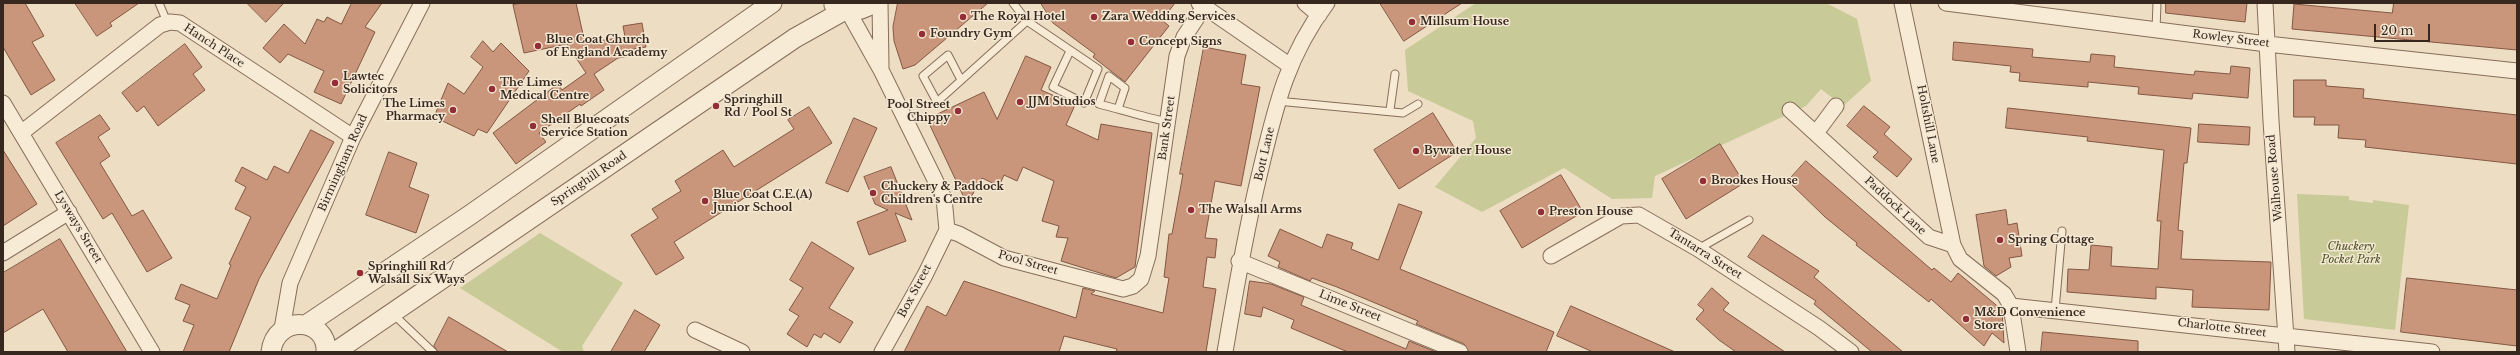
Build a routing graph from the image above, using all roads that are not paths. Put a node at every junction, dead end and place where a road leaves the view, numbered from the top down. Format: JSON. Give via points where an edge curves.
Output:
{"nodes":[{"id":1,"x":159,"y":3,"type":"edge"},
{"id":2,"x":422,"y":3,"type":"edge"},
{"id":3,"x":772,"y":3,"type":"edge"},
{"id":4,"x":873,"y":3,"type":"edge"},
{"id":5,"x":880,"y":3,"type":"edge"},
{"id":6,"x":1013,"y":3,"type":"edge"},
{"id":7,"x":1305,"y":3,"type":"edge"},
{"id":8,"x":1902,"y":3,"type":"edge"},
{"id":9,"x":1946,"y":3,"type":"edge"},
{"id":10,"x":2157,"y":3,"type":"edge"},
{"id":11,"x":2265,"y":3,"type":"edge"},
{"id":12,"x":1204,"y":4,"type":"edge"},
{"id":13,"x":842,"y":8,"type":"edge"},
{"id":14,"x":1323,"y":9,"type":"edge"},
{"id":15,"x":1027,"y":21,"type":"junction"},
{"id":16,"x":168,"y":22,"type":"junction"},
{"id":17,"x":2156,"y":30,"type":"junction"},
{"id":18,"x":2267,"y":44,"type":"junction"},
{"id":19,"x":1070,"y":51,"type":"junction"},
{"id":20,"x":1289,"y":65,"type":"junction"},
{"id":21,"x":882,"y":70,"type":"junction"},
{"id":22,"x":2517,"y":71,"type":"edge"},
{"id":23,"x":1395,"y":74,"type":"dead end"},
{"id":24,"x":961,"y":80,"type":"junction"},
{"id":25,"x":1277,"y":101,"type":"junction"},
{"id":26,"x":3,"y":104,"type":"edge"},
{"id":27,"x":1418,"y":104,"type":"dead end"},
{"id":28,"x":1836,"y":106,"type":"dead end"},
{"id":29,"x":1118,"y":109,"type":"junction"},
{"id":30,"x":1390,"y":110,"type":"junction"},
{"id":31,"x":1790,"y":110,"type":"dead end"},
{"id":32,"x":1168,"y":122,"type":"junction"},
{"id":33,"x":1816,"y":132,"type":"junction"},
{"id":34,"x":20,"y":133,"type":"junction"},
{"id":35,"x":353,"y":137,"type":"junction"},
{"id":36,"x":69,"y":212,"type":"junction"},
{"id":37,"x":1749,"y":220,"type":"dead end"},
{"id":38,"x":947,"y":230,"type":"junction"},
{"id":39,"x":2062,"y":231,"type":"dead end"},
{"id":40,"x":1953,"y":246,"type":"junction"},
{"id":41,"x":1698,"y":249,"type":"junction"},
{"id":42,"x":3,"y":253,"type":"edge"},
{"id":43,"x":1148,"y":256,"type":"joint"},
{"id":44,"x":1551,"y":256,"type":"dead end"},
{"id":45,"x":1239,"y":261,"type":"junction"},
{"id":46,"x":2011,"y":306,"type":"junction"},
{"id":47,"x":2055,"y":310,"type":"junction"},
{"id":48,"x":392,"y":313,"type":"junction"},
{"id":49,"x":306,"y":325,"type":"junction"},
{"id":50,"x":282,"y":329,"type":"junction"},
{"id":51,"x":696,"y":330,"type":"dead end"},
{"id":52,"x":2286,"y":336,"type":"junction"},
{"id":53,"x":269,"y":350,"type":"edge"},
{"id":54,"x":1847,"y":351,"type":"edge"},
{"id":55,"x":152,"y":352,"type":"edge"},
{"id":56,"x":326,"y":352,"type":"edge"},
{"id":57,"x":335,"y":352,"type":"edge"},
{"id":58,"x":433,"y":352,"type":"edge"},
{"id":59,"x":742,"y":352,"type":"edge"},
{"id":60,"x":882,"y":352,"type":"edge"},
{"id":61,"x":1225,"y":352,"type":"edge"},
{"id":62,"x":1460,"y":352,"type":"edge"},
{"id":63,"x":2018,"y":352,"type":"edge"},
{"id":64,"x":2287,"y":352,"type":"edge"},
{"id":65,"x":2432,"y":352,"type":"edge"}],
"edges":[{"from":1,"to":16,"type":"lane"},
{"from":2,"to":35,"type":"street","name":"Birmingham Road"},
{"from":3,"to":49,"type":"street","via":[[470,215]]},
{"from":4,"to":13,"type":"street","name":"Springhill Road","via":[[865,8]]},
{"from":5,"to":21,"type":"street"},
{"from":6,"to":15,"type":"lane"},
{"from":7,"to":14,"type":"street"},
{"from":8,"to":40,"type":"street","name":"Holtshill Lane"},
{"from":9,"to":17,"type":"street","name":"Rowley Street"},
{"from":10,"to":17,"type":"lane"},
{"from":11,"to":18,"type":"street","name":"Walhouse Road"},
{"from":12,"to":20,"type":"street"},
{"from":12,"to":32,"type":"street","name":"Bank Street","via":[[1184,37],[1177,56]]},
{"from":13,"to":21,"type":"street"},
{"from":13,"to":48,"type":"street","name":"Springhill Road"},
{"from":14,"to":20,"type":"street","name":"Bott Lane"},
{"from":15,"to":19,"type":"lane"},
{"from":15,"to":24,"type":"lane"},
{"from":16,"to":34,"type":"street","via":[[160,25]]},
{"from":16,"to":35,"type":"street","name":"Hanch Place","via":[[180,23]]},
{"from":17,"to":18,"type":"street","name":"Rowley Street"},
{"from":18,"to":22,"type":"street","name":"Rowley Street"},
{"from":18,"to":52,"type":"street","name":"Walhouse Road"},
{"from":19,"to":19,"type":"lane","via":[[1098,69],[1084,103],[1053,87]]},
{"from":20,"to":25,"type":"street","name":"Bott Lane"},
{"from":21,"to":38,"type":"street","via":[[944,198]]},
{"from":23,"to":30,"type":"lane"},
{"from":24,"to":24,"type":"lane","via":[[937,102],[923,76],[948,55]]},
{"from":25,"to":30,"type":"lane"},
{"from":25,"to":45,"type":"street","name":"Bott Lane"},
{"from":26,"to":34,"type":"street","name":"Lysways Street"},
{"from":27,"to":30,"type":"lane","via":[[1403,113]]},
{"from":28,"to":33,"type":"street"},
{"from":29,"to":29,"type":"lane","via":[[1125,88],[1109,76],[1098,104]]},
{"from":29,"to":32,"type":"lane"},
{"from":31,"to":33,"type":"street","name":"Paddock Lane"},
{"from":32,"to":43,"type":"street","name":"Bank Street"},
{"from":33,"to":40,"type":"street","name":"Paddock Lane","via":[[1929,237]]},
{"from":34,"to":36,"type":"street","name":"Lysways Street"},
{"from":35,"to":50,"type":"street","name":"Birmingham Road","via":[[290,282]]},
{"from":36,"to":42,"type":"street"},
{"from":36,"to":55,"type":"street","name":"Lysways Street"},
{"from":37,"to":41,"type":"lane"},
{"from":38,"to":43,"type":"street","name":"Pool Street","via":[[1004,258],[1123,289],[1134,286],[1141,279]]},
{"from":38,"to":60,"type":"street","name":"Box Street"},
{"from":39,"to":47,"type":"lane"},
{"from":40,"to":46,"type":"street","via":[[1960,259],[2004,294]]},
{"from":41,"to":44,"type":"street","name":"Tantarra Street","via":[[1639,214],[1621,216]]},
{"from":41,"to":54,"type":"street","name":"Tantarra Street"},
{"from":45,"to":61,"type":"street","name":"Bott Lane"},
{"from":45,"to":62,"type":"street","name":"Lime Street"},
{"from":46,"to":47,"type":"street","name":"Charlotte Street"},
{"from":46,"to":63,"type":"street"},
{"from":47,"to":52,"type":"street","name":"Charlotte Street"},
{"from":48,"to":57,"type":"street","name":"Springhill Road"},
{"from":48,"to":58,"type":"lane"},
{"from":49,"to":50,"type":"street","via":[[294,324]]},
{"from":49,"to":56,"type":"street","via":[[316,330],[324,339]]},
{"from":50,"to":53,"type":"street","via":[[275,336]]},
{"from":51,"to":59,"type":"street"},
{"from":52,"to":64,"type":"street","name":"Walhouse Road"},
{"from":52,"to":65,"type":"street","name":"Charlotte Street"}]}
